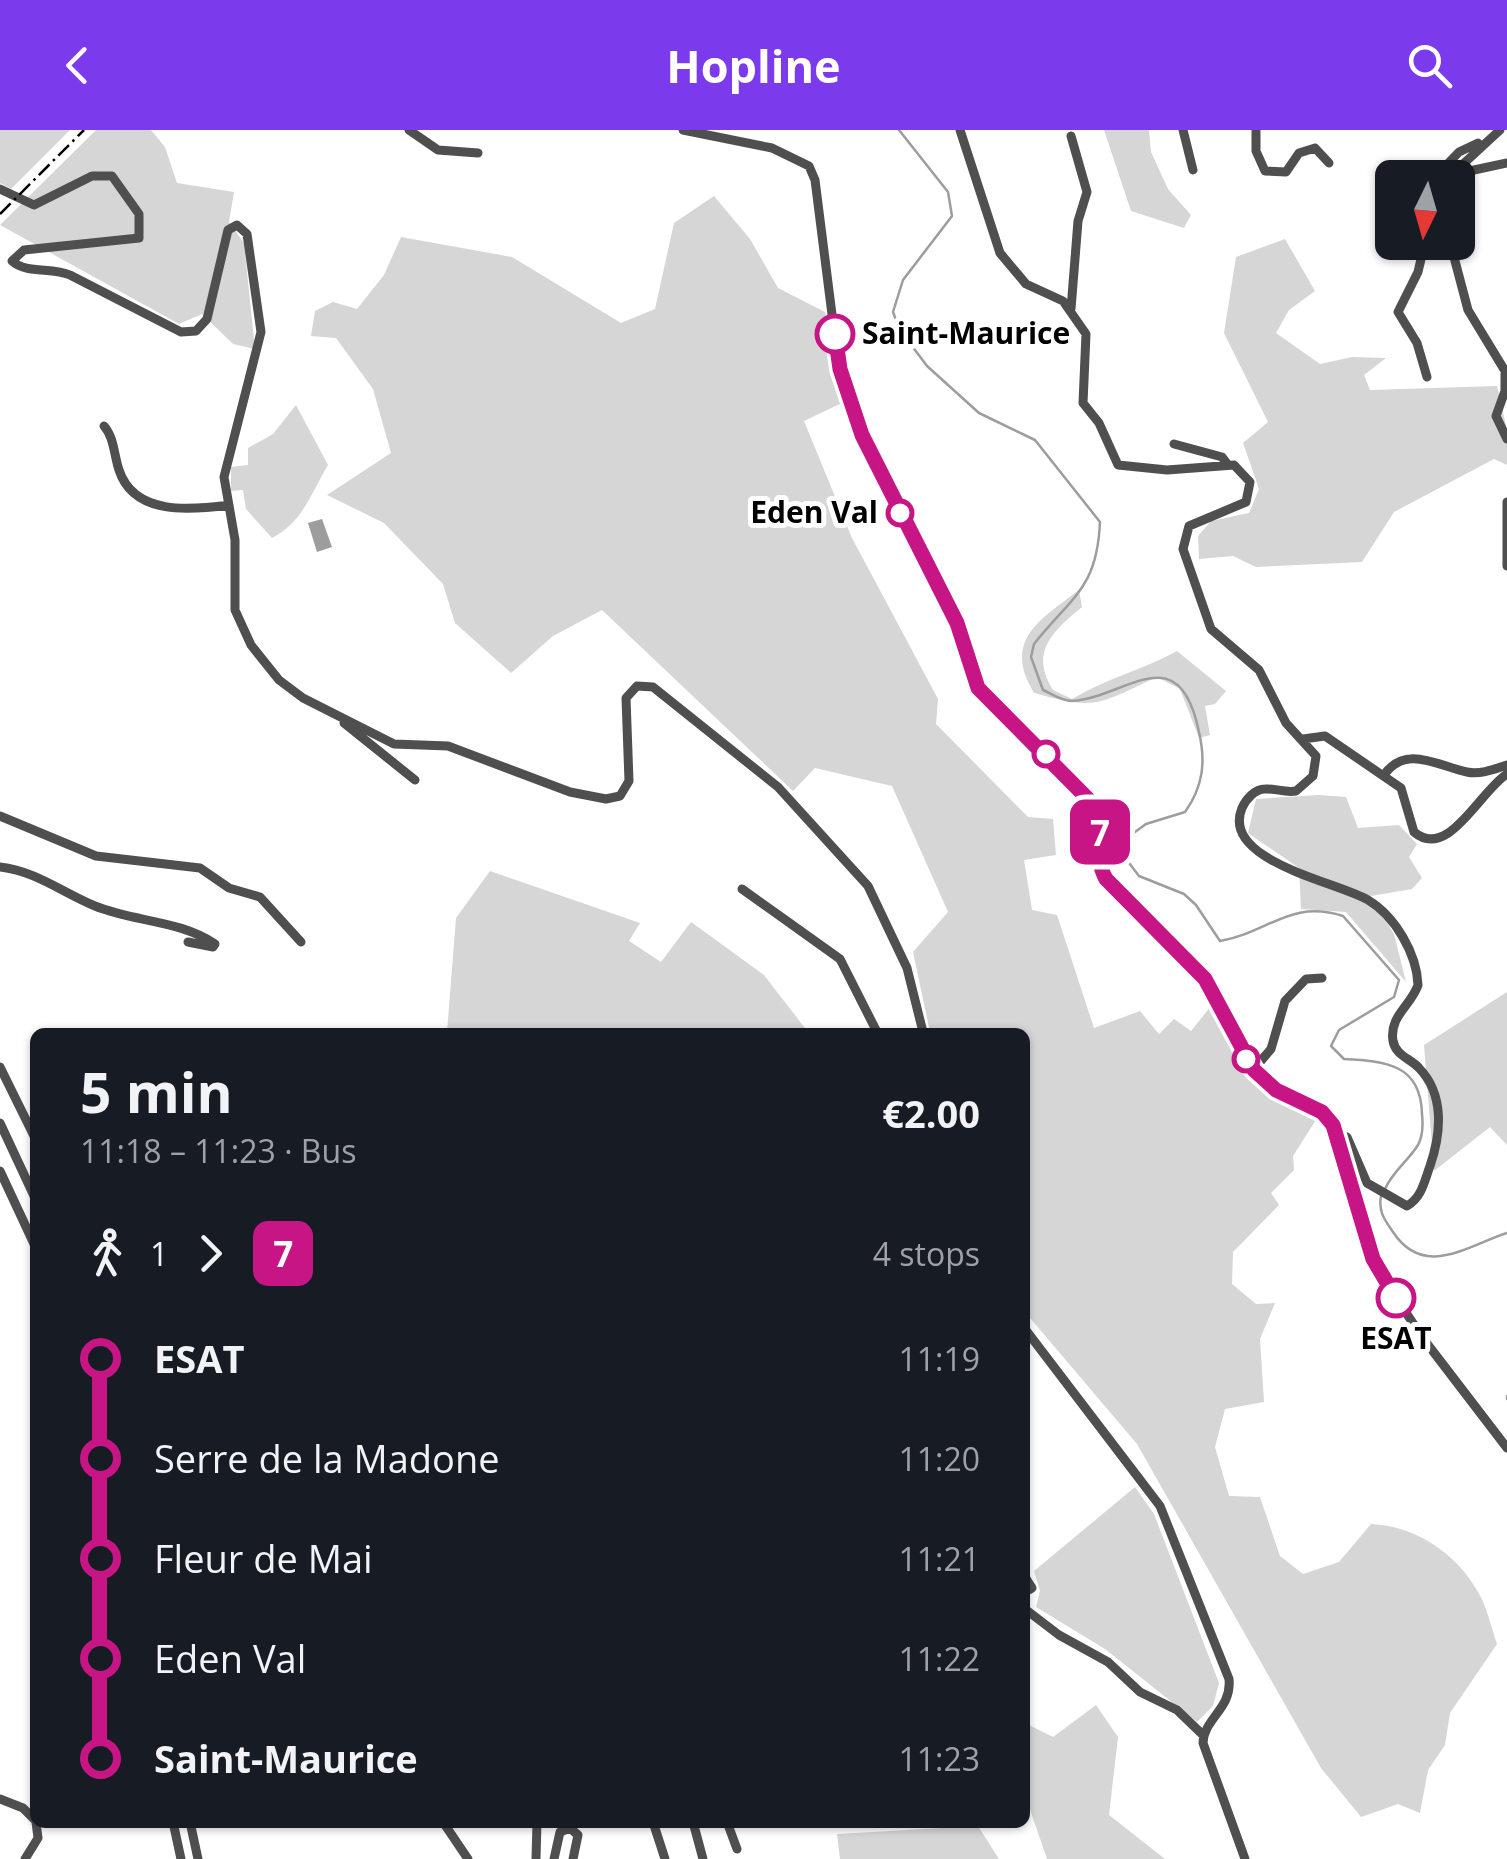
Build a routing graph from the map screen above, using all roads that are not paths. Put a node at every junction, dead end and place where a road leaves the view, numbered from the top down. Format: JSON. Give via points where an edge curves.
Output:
{"nodes":[{"id":1,"x":409,"y":130,"type":"edge"},
{"id":2,"x":683,"y":130,"type":"edge"},
{"id":3,"x":960,"y":130,"type":"edge"},
{"id":4,"x":1183,"y":130,"type":"edge"},
{"id":5,"x":1256,"y":130,"type":"edge"},
{"id":6,"x":1500,"y":130,"type":"edge"},
{"id":7,"x":1071,"y":136,"type":"dead end"},
{"id":8,"x":1482,"y":143,"type":"junction"},
{"id":9,"x":478,"y":153,"type":"dead end"},
{"id":10,"x":1451,"y":160,"type":"edge"},
{"id":11,"x":1465,"y":160,"type":"edge"},
{"id":12,"x":1330,"y":162,"type":"dead end"},
{"id":13,"x":1507,"y":162,"type":"edge"},
{"id":14,"x":1193,"y":170,"type":"dead end"},
{"id":15,"x":1475,"y":170,"type":"edge"},
{"id":16,"x":1,"y":190,"type":"edge"},
{"id":17,"x":1423,"y":260,"type":"edge"},
{"id":18,"x":1455,"y":260,"type":"edge"},
{"id":19,"x":1071,"y":309,"type":"junction"},
{"id":20,"x":1427,"y":377,"type":"dead end"},
{"id":21,"x":104,"y":426,"type":"dead end"},
{"id":22,"x":1507,"y":438,"type":"edge"},
{"id":23,"x":1174,"y":444,"type":"dead end"},
{"id":24,"x":1228,"y":465,"type":"junction"},
{"id":25,"x":1507,"y":502,"type":"edge"},
{"id":26,"x":228,"y":505,"type":"junction"},
{"id":27,"x":1507,"y":566,"type":"edge"},
{"id":28,"x":344,"y":722,"type":"junction"},
{"id":29,"x":1303,"y":739,"type":"junction"},
{"id":30,"x":1507,"y":765,"type":"edge"},
{"id":31,"x":1384,"y":774,"type":"junction"},
{"id":32,"x":1507,"y":774,"type":"edge"},
{"id":33,"x":415,"y":780,"type":"dead end"},
{"id":34,"x":0,"y":816,"type":"edge"},
{"id":35,"x":0,"y":867,"type":"edge"},
{"id":36,"x":742,"y":889,"type":"dead end"},
{"id":37,"x":188,"y":942,"type":"dead end"},
{"id":38,"x":301,"y":942,"type":"dead end"},
{"id":39,"x":1322,"y":978,"type":"dead end"},
{"id":40,"x":875,"y":1028,"type":"edge"},
{"id":41,"x":922,"y":1028,"type":"edge"},
{"id":42,"x":0,"y":1067,"type":"edge"},
{"id":43,"x":1254,"y":1070,"type":"junction"},
{"id":44,"x":0,"y":1123,"type":"edge"},
{"id":45,"x":30,"y":1128,"type":"edge"},
{"id":46,"x":1338,"y":1134,"type":"junction"},
{"id":47,"x":0,"y":1171,"type":"edge"},
{"id":48,"x":30,"y":1187,"type":"edge"},
{"id":49,"x":30,"y":1235,"type":"edge"},
{"id":50,"x":1030,"y":1336,"type":"edge"},
{"id":51,"x":1507,"y":1448,"type":"edge"},
{"id":52,"x":1030,"y":1613,"type":"edge"},
{"id":53,"x":1203,"y":1736,"type":"junction"},
{"id":54,"x":0,"y":1799,"type":"edge"},
{"id":55,"x":30,"y":1816,"type":"edge"},
{"id":56,"x":36,"y":1828,"type":"edge"},
{"id":57,"x":174,"y":1828,"type":"edge"},
{"id":58,"x":191,"y":1828,"type":"edge"},
{"id":59,"x":447,"y":1828,"type":"edge"},
{"id":60,"x":537,"y":1828,"type":"edge"},
{"id":61,"x":655,"y":1828,"type":"edge"},
{"id":62,"x":695,"y":1828,"type":"edge"},
{"id":63,"x":730,"y":1828,"type":"edge"},
{"id":64,"x":737,"y":1849,"type":"dead end"},
{"id":65,"x":25,"y":1859,"type":"edge"},
{"id":66,"x":180,"y":1859,"type":"edge"},
{"id":67,"x":198,"y":1859,"type":"edge"},
{"id":68,"x":468,"y":1859,"type":"edge"},
{"id":69,"x":536,"y":1859,"type":"edge"},
{"id":70,"x":554,"y":1859,"type":"edge"},
{"id":71,"x":573,"y":1859,"type":"edge"},
{"id":72,"x":666,"y":1859,"type":"edge"},
{"id":73,"x":703,"y":1859,"type":"edge"},
{"id":74,"x":1246,"y":1859,"type":"edge"}],
"edges":[{"from":1,"to":9,"type":"street","via":[[438,150]]},
{"from":2,"to":43,"type":"street","via":[[789,153],[813,172],[845,389],[957,623],[972,676],[1093,804],[1106,879],[1205,979]]},
{"from":3,"to":19,"type":"street","via":[[1000,253],[1026,284]]},
{"from":4,"to":14,"type":"street"},
{"from":5,"to":12,"type":"street","via":[[1265,171],[1286,172],[1299,153],[1315,148]]},
{"from":6,"to":8,"type":"street"},
{"from":7,"to":19,"type":"street","via":[[1087,192]]},
{"from":8,"to":10,"type":"street"},
{"from":8,"to":11,"type":"street"},
{"from":13,"to":15,"type":"street"},
{"from":16,"to":26,"type":"street","via":[[44,204],[92,176],[112,176],[139,214],[139,238],[24,250],[12,261],[70,275],[181,332],[196,331],[207,319],[228,230],[237,225],[247,234],[261,332],[225,461]]},
{"from":17,"to":20,"type":"street","via":[[1398,312]]},
{"from":18,"to":22,"type":"street","via":[[1468,310],[1505,371],[1496,416]]},
{"from":19,"to":24,"type":"street","via":[[1087,342],[1083,402],[1118,465]]},
{"from":21,"to":26,"type":"street","via":[[120,474],[139,496],[181,511]]},
{"from":23,"to":24,"type":"street","via":[[1222,457]]},
{"from":24,"to":29,"type":"street","via":[[1239,467],[1250,482],[1246,502],[1189,526],[1184,549],[1211,629],[1260,670],[1286,723]]},
{"from":25,"to":27,"type":"street"},
{"from":26,"to":28,"type":"street","via":[[239,624],[279,680]]},
{"from":28,"to":33,"type":"street"},
{"from":28,"to":41,"type":"street","via":[[394,744],[448,746],[570,792],[613,799],[629,780],[626,698],[638,686],[653,687],[778,787],[868,886],[907,968]]},
{"from":29,"to":31,"type":"street","via":[[1325,736]]},
{"from":29,"to":46,"type":"street","via":[[1316,756],[1312,776],[1296,791],[1252,794],[1240,811],[1241,831],[1277,862],[1368,900],[1405,942],[1418,985],[1397,1016],[1393,1040],[1428,1082],[1440,1134],[1419,1196],[1407,1206],[1377,1190],[1362,1176],[1348,1137]]},
{"from":30,"to":31,"type":"street","via":[[1470,773],[1414,758]]},
{"from":31,"to":32,"type":"street","via":[[1408,801],[1414,832],[1433,842]]},
{"from":34,"to":38,"type":"street","via":[[96,856],[200,868],[229,888],[260,897]]},
{"from":35,"to":37,"type":"street","via":[[215,944]]},
{"from":36,"to":40,"type":"street","via":[[840,959]]},
{"from":39,"to":43,"type":"street","via":[[1306,980],[1285,1001],[1271,1049]]},
{"from":42,"to":45,"type":"street"},
{"from":43,"to":46,"type":"street","via":[[1276,1090],[1322,1112]]},
{"from":44,"to":48,"type":"street"},
{"from":46,"to":51,"type":"street","via":[[1378,1270]]},
{"from":47,"to":49,"type":"street"},
{"from":50,"to":53,"type":"street","via":[[1166,1515],[1229,1679],[1228,1700]]},
{"from":52,"to":53,"type":"street","via":[[1108,1662],[1152,1700],[1177,1710]]},
{"from":53,"to":74,"type":"street"},
{"from":54,"to":55,"type":"street"},
{"from":56,"to":65,"type":"street","via":[[38,1838]]},
{"from":57,"to":66,"type":"street"},
{"from":58,"to":67,"type":"street"},
{"from":59,"to":68,"type":"street"},
{"from":60,"to":69,"type":"street"},
{"from":61,"to":72,"type":"street"},
{"from":62,"to":73,"type":"street"},
{"from":63,"to":64,"type":"street"},
{"from":70,"to":71,"type":"street","via":[[560,1832],[570,1828],[578,1835]]}]}
